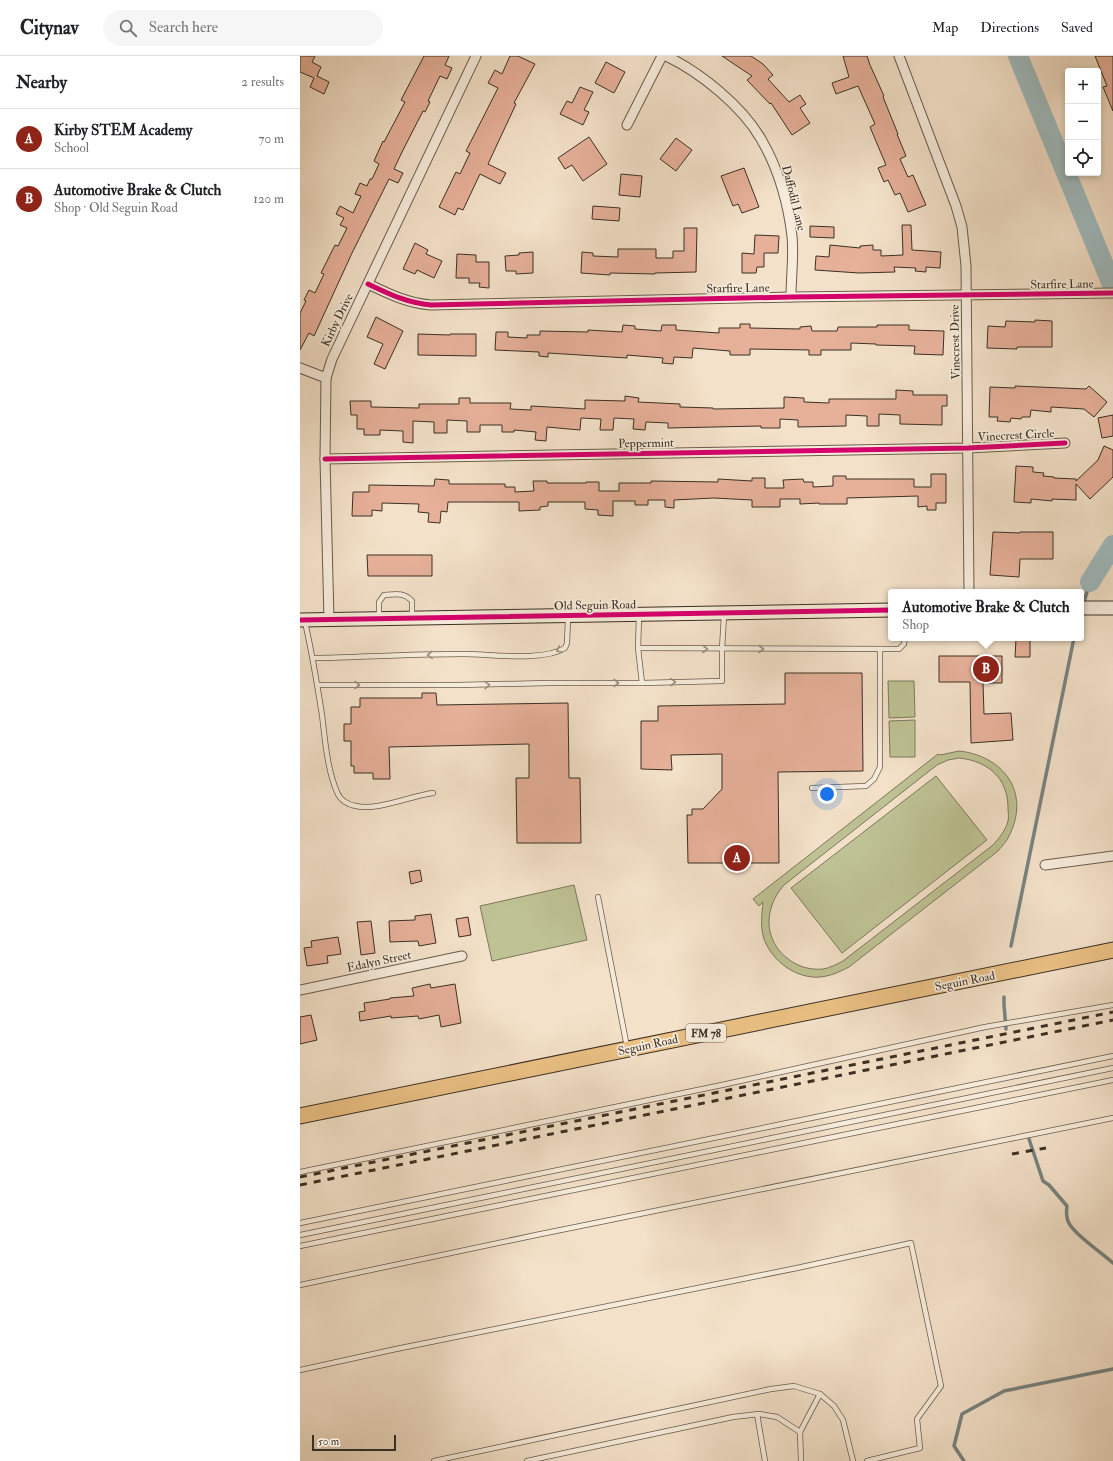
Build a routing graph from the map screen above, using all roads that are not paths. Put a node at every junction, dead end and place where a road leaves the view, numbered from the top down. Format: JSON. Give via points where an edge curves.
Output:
{"nodes":[{"id":1,"x":476,"y":56,"type":"edge"},
{"id":2,"x":662,"y":56,"type":"edge"},
{"id":3,"x":666,"y":56,"type":"edge"},
{"id":4,"x":899,"y":56,"type":"edge"},
{"id":5,"x":627,"y":125,"type":"dead end"},
{"id":6,"x":368,"y":284,"type":"junction"},
{"id":7,"x":1113,"y":293,"type":"edge"},
{"id":8,"x":966,"y":295,"type":"junction"},
{"id":9,"x":791,"y":297,"type":"junction"},
{"id":10,"x":300,"y":368,"type":"edge"},
{"id":11,"x":326,"y":378,"type":"junction"},
{"id":12,"x":1065,"y":443,"type":"dead end"},
{"id":13,"x":968,"y":448,"type":"junction"},
{"id":14,"x":325,"y":459,"type":"junction"},
{"id":15,"x":969,"y":589,"type":"edge"},
{"id":16,"x":1084,"y":608,"type":"edge"},
{"id":17,"x":1113,"y":608,"type":"edge"},
{"id":18,"x":888,"y":610,"type":"edge"},
{"id":19,"x":724,"y":613,"type":"junction"},
{"id":20,"x":639,"y":614,"type":"junction"},
{"id":21,"x":568,"y":616,"type":"junction"},
{"id":22,"x":412,"y":618,"type":"junction"},
{"id":23,"x":379,"y":619,"type":"junction"},
{"id":24,"x":302,"y":620,"type":"edge"},
{"id":25,"x":329,"y":620,"type":"junction"},
{"id":26,"x":904,"y":641,"type":"edge"},
{"id":27,"x":638,"y":648,"type":"junction"},
{"id":28,"x":722,"y":649,"type":"junction"},
{"id":29,"x":880,"y":649,"type":"junction"},
{"id":30,"x":314,"y":658,"type":"junction"},
{"id":31,"x":642,"y":683,"type":"junction"},
{"id":32,"x":318,"y":685,"type":"junction"},
{"id":33,"x":812,"y":788,"type":"dead end"},
{"id":34,"x":433,"y":793,"type":"dead end"},
{"id":35,"x":1113,"y":856,"type":"edge"},
{"id":36,"x":1044,"y":865,"type":"dead end"},
{"id":37,"x":598,"y":896,"type":"dead end"},
{"id":38,"x":1113,"y":950,"type":"edge"},
{"id":39,"x":462,"y":956,"type":"dead end"},
{"id":40,"x":300,"y":990,"type":"edge"},
{"id":41,"x":1113,"y":1005,"type":"edge"},
{"id":42,"x":627,"y":1049,"type":"junction"},
{"id":43,"x":1113,"y":1056,"type":"edge"},
{"id":44,"x":1113,"y":1068,"type":"edge"},
{"id":45,"x":1113,"y":1080,"type":"edge"},
{"id":46,"x":300,"y":1116,"type":"edge"},
{"id":47,"x":1113,"y":1118,"type":"edge"},
{"id":48,"x":300,"y":1172,"type":"edge"},
{"id":49,"x":300,"y":1223,"type":"edge"},
{"id":50,"x":300,"y":1235,"type":"edge"},
{"id":51,"x":300,"y":1246,"type":"edge"},
{"id":52,"x":300,"y":1285,"type":"edge"},
{"id":53,"x":300,"y":1370,"type":"edge"},
{"id":54,"x":820,"y":1394,"type":"junction"},
{"id":55,"x":756,"y":1414,"type":"junction"},
{"id":56,"x":800,"y":1432,"type":"junction"},
{"id":57,"x":434,"y":1461,"type":"edge"},
{"id":58,"x":527,"y":1461,"type":"edge"},
{"id":59,"x":765,"y":1461,"type":"edge"},
{"id":60,"x":801,"y":1461,"type":"edge"},
{"id":61,"x":853,"y":1461,"type":"edge"},
{"id":62,"x":867,"y":1461,"type":"edge"}],
"edges":[{"from":1,"to":6,"type":"street","name":"Kirby Drive"},
{"from":2,"to":5,"type":"street"},
{"from":3,"to":9,"type":"street","name":"Daffodil Lane","via":[[718,90],[748,120],[764,144],[779,178],[792,237]]},
{"from":4,"to":8,"type":"street","name":"Vinecrest Drive","via":[[956,206],[964,240]]},
{"from":6,"to":9,"type":"street","name":"Starfire Lane","via":[[409,302],[431,305]]},
{"from":6,"to":11,"type":"street","name":"Kirby Drive","via":[[332,358]]},
{"from":7,"to":8,"type":"street","name":"Starfire Lane"},
{"from":8,"to":9,"type":"street","name":"Starfire Lane"},
{"from":8,"to":13,"type":"street","name":"Vinecrest Drive"},
{"from":10,"to":11,"type":"street"},
{"from":11,"to":14,"type":"street","name":"Kirby Drive"},
{"from":12,"to":13,"type":"street","name":"Vinecrest Circle"},
{"from":13,"to":14,"type":"street","name":"Peppermint"},
{"from":13,"to":15,"type":"street","name":"Vinecrest Drive"},
{"from":14,"to":25,"type":"street","name":"Kirby Drive"},
{"from":16,"to":17,"type":"street"},
{"from":18,"to":19,"type":"street","name":"Old Seguin Road"},
{"from":19,"to":20,"type":"street","name":"Old Seguin Road"},
{"from":19,"to":28,"type":"lane"},
{"from":20,"to":21,"type":"street","name":"Old Seguin Road"},
{"from":20,"to":27,"type":"lane"},
{"from":21,"to":22,"type":"street","name":"Old Seguin Road"},
{"from":21,"to":30,"type":"lane","one_way":true,"via":[[565,648],[542,656],[463,654]]},
{"from":22,"to":23,"type":"street","name":"Old Seguin Road"},
{"from":22,"to":23,"type":"lane","via":[[412,601],[403,594],[384,595],[379,602]]},
{"from":23,"to":25,"type":"street","name":"Old Seguin Road"},
{"from":24,"to":25,"type":"street","name":"Old Seguin Road"},
{"from":24,"to":30,"type":"lane"},
{"from":26,"to":29,"type":"lane","via":[[899,649]]},
{"from":27,"to":28,"type":"lane","one_way":true},
{"from":27,"to":31,"type":"lane"},
{"from":28,"to":29,"type":"lane","one_way":true},
{"from":31,"to":28,"type":"lane","one_way":true,"via":[[722,681]]},
{"from":29,"to":33,"type":"lane","via":[[880,767],[874,779],[866,786]]},
{"from":30,"to":32,"type":"lane"},
{"from":32,"to":31,"type":"lane","one_way":true},
{"from":32,"to":34,"type":"lane","via":[[328,758],[337,793],[342,800],[357,807],[373,807]]},
{"from":35,"to":36,"type":"street"},
{"from":37,"to":42,"type":"lane"},
{"from":38,"to":42,"type":"main road","name":"Seguin Road","number":"FM 78"},
{"from":39,"to":40,"type":"street","name":"Edalyn Street"},
{"from":41,"to":48,"type":"lane","via":[[985,1027],[714,1087]]},
{"from":42,"to":46,"type":"main road","name":"Seguin Road","number":"FM 78"},
{"from":43,"to":49,"type":"lane"},
{"from":44,"to":50,"type":"lane"},
{"from":45,"to":51,"type":"lane"},
{"from":47,"to":52,"type":"lane"},
{"from":53,"to":62,"type":"lane","via":[[912,1243],[941,1386],[917,1419],[920,1448]]},
{"from":54,"to":56,"type":"lane"},
{"from":54,"to":57,"type":"lane","via":[[794,1386]]},
{"from":54,"to":61,"type":"lane","via":[[834,1406],[843,1420]]},
{"from":55,"to":56,"type":"lane","via":[[777,1418]]},
{"from":55,"to":58,"type":"lane"},
{"from":55,"to":59,"type":"lane"},
{"from":56,"to":60,"type":"lane"}]}
